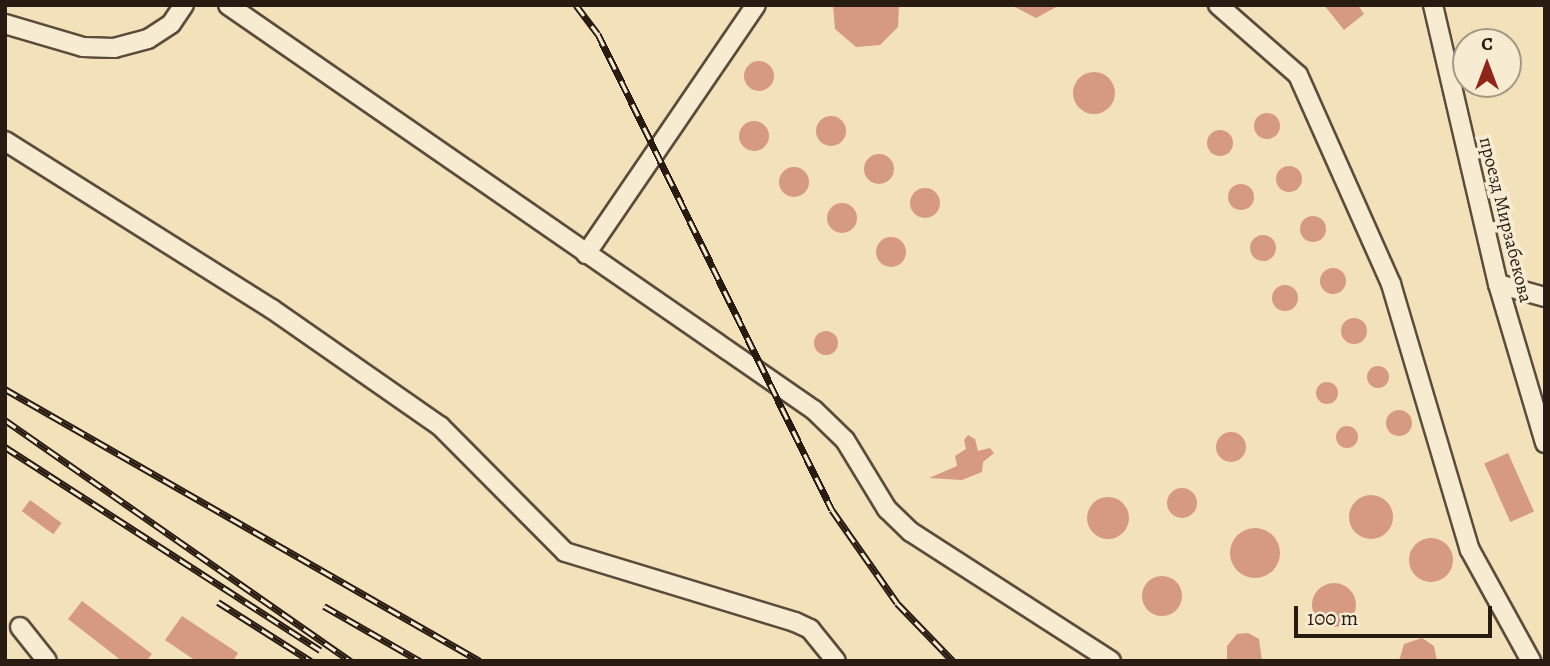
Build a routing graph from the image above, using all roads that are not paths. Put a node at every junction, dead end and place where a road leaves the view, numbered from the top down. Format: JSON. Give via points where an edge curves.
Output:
{"nodes":[{"id":1,"x":184,"y":5,"type":"edge"},
{"id":2,"x":228,"y":5,"type":"edge"},
{"id":3,"x":756,"y":5,"type":"edge"},
{"id":4,"x":1218,"y":5,"type":"edge"},
{"id":5,"x":1433,"y":5,"type":"edge"},
{"id":6,"x":1237,"y":11,"type":"edge"},
{"id":7,"x":5,"y":24,"type":"edge"},
{"id":8,"x":5,"y":141,"type":"edge"},
{"id":9,"x":586,"y":254,"type":"junction"},
{"id":10,"x":1498,"y":284,"type":"junction"},
{"id":11,"x":1545,"y":297,"type":"edge"},
{"id":12,"x":1545,"y":443,"type":"edge"},
{"id":13,"x":19,"y":627,"type":"dead end"},
{"id":14,"x":47,"y":661,"type":"edge"},
{"id":15,"x":836,"y":661,"type":"edge"},
{"id":16,"x":1111,"y":661,"type":"edge"},
{"id":17,"x":1531,"y":661,"type":"edge"}],
"edges":[{"from":1,"to":7,"type":"street","via":[[171,24],[148,38],[114,48],[83,47]]},
{"from":2,"to":9,"type":"street"},
{"from":3,"to":9,"type":"street"},
{"from":4,"to":6,"type":"street"},
{"from":5,"to":10,"type":"street","name":"проезд Мирзабекова"},
{"from":6,"to":17,"type":"street","via":[[1298,75],[1391,284],[1470,550]]},
{"from":8,"to":15,"type":"street","via":[[272,309],[440,426],[565,552],[795,622],[810,629]]},
{"from":9,"to":16,"type":"street","via":[[814,410],[845,440],[887,509],[911,532]]},
{"from":10,"to":11,"type":"street"},
{"from":10,"to":12,"type":"street","name":"проезд Мирзабекова"},
{"from":13,"to":14,"type":"street"}]}
